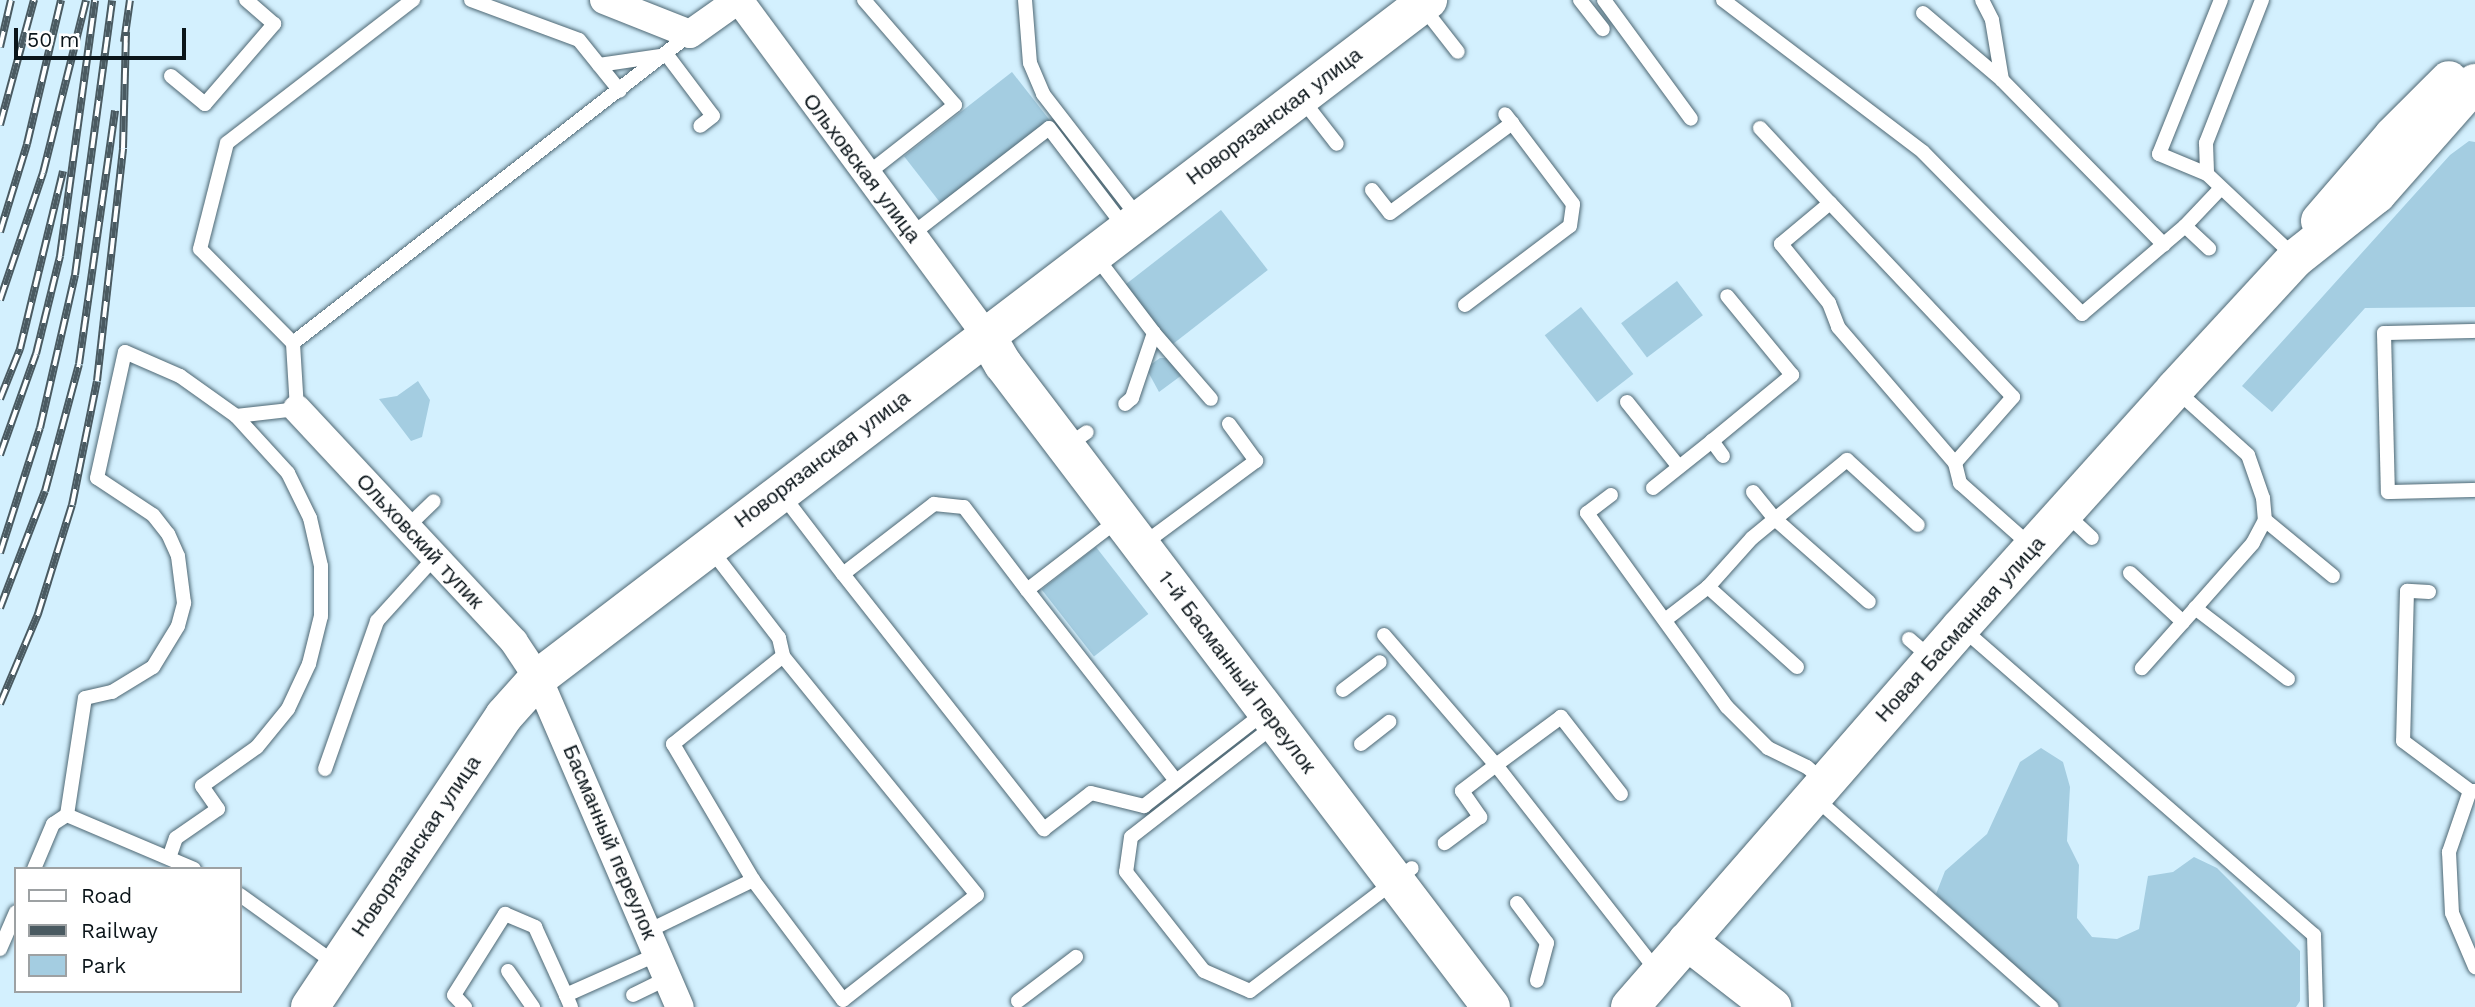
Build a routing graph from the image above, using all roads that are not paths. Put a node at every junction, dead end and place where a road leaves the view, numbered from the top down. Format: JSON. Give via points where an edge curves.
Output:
{"nodes":[{"id":1,"x":246,"y":0,"type":"edge"},
{"id":2,"x":413,"y":0,"type":"edge"},
{"id":3,"x":471,"y":0,"type":"edge"},
{"id":4,"x":606,"y":0,"type":"edge"},
{"id":5,"x":739,"y":0,"type":"edge"},
{"id":6,"x":864,"y":0,"type":"edge"},
{"id":7,"x":1025,"y":0,"type":"edge"},
{"id":8,"x":1580,"y":0,"type":"edge"},
{"id":9,"x":1604,"y":0,"type":"edge"},
{"id":10,"x":1723,"y":0,"type":"edge"},
{"id":11,"x":1982,"y":0,"type":"edge"},
{"id":12,"x":2221,"y":0,"type":"edge"},
{"id":13,"x":2262,"y":0,"type":"edge"},
{"id":14,"x":1425,"y":2,"type":"edge"},
{"id":15,"x":1923,"y":13,"type":"dead end"},
{"id":16,"x":1603,"y":29,"type":"dead end"},
{"id":17,"x":691,"y":34,"type":"junction"},
{"id":18,"x":1458,"y":52,"type":"dead end"},
{"id":19,"x":667,"y":55,"type":"junction"},
{"id":20,"x":2475,"y":60,"type":"edge"},
{"id":21,"x":599,"y":65,"type":"junction"},
{"id":22,"x":171,"y":76,"type":"dead end"},
{"id":23,"x":2002,"y":80,"type":"junction"},
{"id":24,"x":2475,"y":83,"type":"edge"},
{"id":25,"x":620,"y":91,"type":"junction"},
{"id":26,"x":1300,"y":97,"type":"junction"},
{"id":27,"x":1690,"y":118,"type":"dead end"},
{"id":28,"x":700,"y":126,"type":"dead end"},
{"id":29,"x":1760,"y":128,"type":"dead end"},
{"id":30,"x":1337,"y":144,"type":"dead end"},
{"id":31,"x":867,"y":174,"type":"junction"},
{"id":32,"x":2207,"y":174,"type":"junction"},
{"id":33,"x":2221,"y":188,"type":"junction"},
{"id":34,"x":1372,"y":190,"type":"dead end"},
{"id":35,"x":1830,"y":203,"type":"junction"},
{"id":36,"x":1133,"y":223,"type":"junction"},
{"id":37,"x":2185,"y":226,"type":"junction"},
{"id":38,"x":912,"y":234,"type":"junction"},
{"id":39,"x":2164,"y":245,"type":"junction"},
{"id":40,"x":2209,"y":248,"type":"dead end"},
{"id":41,"x":1094,"y":253,"type":"junction"},
{"id":42,"x":2296,"y":258,"type":"junction"},
{"id":43,"x":1727,"y":296,"type":"dead end"},
{"id":44,"x":1465,"y":305,"type":"dead end"},
{"id":45,"x":2475,"y":331,"type":"edge"},
{"id":46,"x":1154,"y":333,"type":"junction"},
{"id":47,"x":986,"y":335,"type":"junction"},
{"id":48,"x":293,"y":343,"type":"junction"},
{"id":49,"x":2175,"y":389,"type":"junction"},
{"id":50,"x":1210,"y":399,"type":"dead end"},
{"id":51,"x":1627,"y":402,"type":"dead end"},
{"id":52,"x":1125,"y":404,"type":"dead end"},
{"id":53,"x":297,"y":409,"type":"junction"},
{"id":54,"x":236,"y":416,"type":"junction"},
{"id":55,"x":1229,"y":424,"type":"dead end"},
{"id":56,"x":1712,"y":441,"type":"junction"},
{"id":57,"x":1724,"y":456,"type":"dead end"},
{"id":58,"x":1955,"y":463,"type":"junction"},
{"id":59,"x":1679,"y":467,"type":"junction"},
{"id":60,"x":1653,"y":488,"type":"dead end"},
{"id":61,"x":2475,"y":489,"type":"edge"},
{"id":62,"x":780,"y":492,"type":"junction"},
{"id":63,"x":1754,"y":492,"type":"dead end"},
{"id":64,"x":1611,"y":495,"type":"dead end"},
{"id":65,"x":433,"y":501,"type":"dead end"},
{"id":66,"x":2064,"y":512,"type":"junction"},
{"id":67,"x":1775,"y":519,"type":"junction"},
{"id":68,"x":2264,"y":520,"type":"junction"},
{"id":69,"x":1918,"y":525,"type":"dead end"},
{"id":70,"x":407,"y":527,"type":"junction"},
{"id":71,"x":1131,"y":532,"type":"junction"},
{"id":72,"x":2092,"y":538,"type":"dead end"},
{"id":73,"x":709,"y":546,"type":"junction"},
{"id":74,"x":2032,"y":547,"type":"junction"},
{"id":75,"x":435,"y":557,"type":"junction"},
{"id":76,"x":2130,"y":573,"type":"dead end"},
{"id":77,"x":843,"y":574,"type":"junction"},
{"id":78,"x":2333,"y":576,"type":"dead end"},
{"id":79,"x":1708,"y":587,"type":"junction"},
{"id":80,"x":1027,"y":590,"type":"junction"},
{"id":81,"x":2429,"y":592,"type":"dead end"},
{"id":82,"x":1868,"y":602,"type":"dead end"},
{"id":83,"x":2195,"y":608,"type":"junction"},
{"id":84,"x":1665,"y":620,"type":"junction"},
{"id":85,"x":2183,"y":622,"type":"junction"},
{"id":86,"x":1961,"y":627,"type":"junction"},
{"id":87,"x":1384,"y":635,"type":"dead end"},
{"id":88,"x":783,"y":656,"type":"junction"},
{"id":89,"x":1380,"y":662,"type":"dead end"},
{"id":90,"x":1797,"y":667,"type":"dead end"},
{"id":91,"x":2142,"y":668,"type":"dead end"},
{"id":92,"x":538,"y":678,"type":"junction"},
{"id":93,"x":2288,"y":679,"type":"dead end"},
{"id":94,"x":1343,"y":690,"type":"dead end"},
{"id":95,"x":1389,"y":722,"type":"dead end"},
{"id":96,"x":1282,"y":723,"type":"junction"},
{"id":97,"x":1361,"y":744,"type":"dead end"},
{"id":98,"x":1496,"y":765,"type":"junction"},
{"id":99,"x":325,"y":769,"type":"dead end"},
{"id":100,"x":1176,"y":781,"type":"junction"},
{"id":101,"x":1819,"y":789,"type":"junction"},
{"id":102,"x":2472,"y":791,"type":"edge"},
{"id":103,"x":1621,"y":794,"type":"dead end"},
{"id":104,"x":67,"y":815,"type":"junction"},
{"id":105,"x":1445,"y":843,"type":"dead end"},
{"id":106,"x":169,"y":858,"type":"junction"},
{"id":107,"x":35,"y":867,"type":"edge"},
{"id":108,"x":189,"y":867,"type":"edge"},
{"id":109,"x":1403,"y":874,"type":"junction"},
{"id":110,"x":753,"y":880,"type":"junction"},
{"id":111,"x":242,"y":896,"type":"edge"},
{"id":112,"x":1517,"y":903,"type":"dead end"},
{"id":113,"x":14,"y":917,"type":"edge"},
{"id":114,"x":1687,"y":941,"type":"junction"},
{"id":115,"x":0,"y":949,"type":"edge"},
{"id":116,"x":658,"y":954,"type":"junction"},
{"id":117,"x":1076,"y":957,"type":"dead end"},
{"id":118,"x":336,"y":964,"type":"junction"},
{"id":119,"x":2475,"y":967,"type":"edge"},
{"id":120,"x":508,"y":971,"type":"dead end"},
{"id":121,"x":1659,"y":974,"type":"junction"},
{"id":122,"x":1537,"y":981,"type":"dead end"},
{"id":123,"x":633,"y":995,"type":"dead end"},
{"id":124,"x":568,"y":1001,"type":"edge"},
{"id":125,"x":1018,"y":1002,"type":"dead end"},
{"id":126,"x":842,"y":1003,"type":"edge"},
{"id":127,"x":1500,"y":1005,"type":"edge"},
{"id":128,"x":310,"y":1007,"type":"edge"},
{"id":129,"x":465,"y":1007,"type":"edge"},
{"id":130,"x":533,"y":1007,"type":"edge"},
{"id":131,"x":681,"y":1007,"type":"edge"},
{"id":132,"x":1630,"y":1007,"type":"edge"},
{"id":133,"x":1772,"y":1007,"type":"edge"},
{"id":134,"x":2051,"y":1007,"type":"edge"},
{"id":135,"x":2316,"y":1007,"type":"edge"}],
"edges":[{"from":1,"to":22,"type":"lane","via":[[274,24],[205,104]]},
{"from":2,"to":48,"type":"lane","via":[[227,143],[200,249]]},
{"from":3,"to":21,"type":"lane","via":[[579,40]]},
{"from":4,"to":17,"type":"street"},
{"from":5,"to":17,"type":"street"},
{"from":5,"to":31,"type":"street","name":"Ольховская улица"},
{"from":6,"to":31,"type":"lane","via":[[955,105]]},
{"from":7,"to":36,"type":"lane","via":[[1030,63],[1043,94]]},
{"from":8,"to":16,"type":"lane"},
{"from":9,"to":27,"type":"lane"},
{"from":10,"to":39,"type":"lane","via":[[1923,152],[2082,314]]},
{"from":11,"to":23,"type":"lane","via":[[1992,20]]},
{"from":12,"to":32,"type":"lane","via":[[2159,154]]},
{"from":13,"to":32,"type":"lane","via":[[2206,144]]},
{"from":14,"to":18,"type":"lane"},
{"from":14,"to":26,"type":"street","name":"Новорязанская улица"},
{"from":15,"to":23,"type":"lane"},
{"from":17,"to":19,"type":"lane"},
{"from":19,"to":21,"type":"lane"},
{"from":19,"to":25,"type":"lane"},
{"from":19,"to":28,"type":"lane","via":[[713,116]]},
{"from":20,"to":42,"type":"street","name":"Новая Басманная улица","via":[[2444,84],[2342,192]]},
{"from":21,"to":25,"type":"lane"},
{"from":23,"to":39,"type":"lane"},
{"from":24,"to":42,"type":"street","name":"Новая Басманная улица","via":[[2377,194]]},
{"from":25,"to":48,"type":"lane"},
{"from":26,"to":30,"type":"lane"},
{"from":26,"to":36,"type":"street","name":"Новорязанская улица"},
{"from":29,"to":35,"type":"lane"},
{"from":31,"to":38,"type":"street","name":"Ольховская улица"},
{"from":32,"to":33,"type":"lane"},
{"from":33,"to":37,"type":"lane"},
{"from":33,"to":42,"type":"lane"},
{"from":34,"to":44,"type":"lane","via":[[1390,213],[1508,118],[1573,204],[1570,226]]},
{"from":35,"to":58,"type":"lane","via":[[1781,244],[1829,303],[1838,327]]},
{"from":35,"to":58,"type":"lane","via":[[2013,397]]},
{"from":36,"to":38,"type":"lane","via":[[1049,128]]},
{"from":36,"to":41,"type":"street","name":"Новорязанская улица"},
{"from":37,"to":39,"type":"lane"},
{"from":37,"to":40,"type":"lane"},
{"from":38,"to":47,"type":"street","name":"Ольховская улица"},
{"from":41,"to":46,"type":"lane"},
{"from":41,"to":47,"type":"street","name":"Новорязанская улица"},
{"from":42,"to":49,"type":"street","name":"Новая Басманная улица"},
{"from":43,"to":56,"type":"lane","via":[[1792,376]]},
{"from":45,"to":61,"type":"lane","via":[[2384,333],[2388,492]]},
{"from":46,"to":50,"type":"lane"},
{"from":46,"to":52,"type":"lane","via":[[1132,398]]},
{"from":47,"to":62,"type":"street","name":"Новорязанская улица"},
{"from":47,"to":71,"type":"street","name":"1-й Басманный переулок","via":[[1077,439]]},
{"from":48,"to":53,"type":"lane"},
{"from":49,"to":66,"type":"street","name":"Новая Басманная улица"},
{"from":49,"to":68,"type":"lane","via":[[2248,455],[2263,498]]},
{"from":51,"to":59,"type":"lane"},
{"from":53,"to":54,"type":"lane"},
{"from":53,"to":70,"type":"street","name":"Ольховский тупик"},
{"from":54,"to":104,"type":"lane","via":[[180,376],[125,352],[97,478],[144,508],[168,534],[178,556],[184,603],[178,626],[153,667],[112,692],[85,698]]},
{"from":54,"to":106,"type":"lane","via":[[288,473],[310,518],[321,566],[321,616],[309,664],[288,709],[257,747],[202,786],[218,808],[176,838]]},
{"from":55,"to":71,"type":"lane","via":[[1256,461]]},
{"from":56,"to":57,"type":"lane"},
{"from":56,"to":59,"type":"lane"},
{"from":58,"to":74,"type":"lane","via":[[1961,483]]},
{"from":59,"to":60,"type":"lane"},
{"from":62,"to":73,"type":"street","name":"Новорязанская улица"},
{"from":62,"to":77,"type":"lane"},
{"from":63,"to":67,"type":"lane"},
{"from":64,"to":84,"type":"lane","via":[[1587,513]]},
{"from":65,"to":70,"type":"lane"},
{"from":66,"to":72,"type":"lane"},
{"from":66,"to":74,"type":"street","name":"Новая Басманная улица"},
{"from":67,"to":69,"type":"lane","via":[[1847,460]]},
{"from":67,"to":79,"type":"lane"},
{"from":67,"to":82,"type":"lane"},
{"from":68,"to":78,"type":"lane"},
{"from":68,"to":83,"type":"lane","via":[[2253,543]]},
{"from":70,"to":75,"type":"street","name":"Ольховский тупик"},
{"from":71,"to":80,"type":"lane"},
{"from":71,"to":96,"type":"street","name":"1-й Басманный переулок"},
{"from":73,"to":88,"type":"lane","via":[[779,638]]},
{"from":73,"to":92,"type":"street","name":"Новорязанская улица"},
{"from":74,"to":86,"type":"street","name":"Новая Басманная улица"},
{"from":75,"to":92,"type":"street","name":"Ольховский тупик","via":[[514,642]]},
{"from":75,"to":99,"type":"lane","via":[[377,621]]},
{"from":76,"to":85,"type":"lane"},
{"from":77,"to":80,"type":"lane","via":[[934,503],[964,507]]},
{"from":77,"to":100,"type":"lane","via":[[1044,829],[1091,793],[1144,806]]},
{"from":79,"to":84,"type":"lane"},
{"from":79,"to":90,"type":"lane"},
{"from":80,"to":100,"type":"lane"},
{"from":81,"to":102,"type":"lane","via":[[2407,591],[2403,741]]},
{"from":83,"to":85,"type":"lane"},
{"from":83,"to":93,"type":"lane"},
{"from":84,"to":101,"type":"lane","via":[[1727,708],[1768,748],[1807,767]]},
{"from":85,"to":91,"type":"lane"},
{"from":86,"to":101,"type":"street","name":"Новая Басманная улица","via":[[1921,649]]},
{"from":86,"to":135,"type":"lane","via":[[2314,935]]},
{"from":87,"to":98,"type":"lane"},
{"from":88,"to":110,"type":"lane","via":[[673,744]]},
{"from":88,"to":126,"type":"lane","via":[[977,895]]},
{"from":89,"to":94,"type":"lane"},
{"from":92,"to":116,"type":"street","name":"Басманный переулок"},
{"from":92,"to":118,"type":"street","name":"Новорязанская улица","via":[[504,716]]},
{"from":95,"to":97,"type":"lane"},
{"from":96,"to":100,"type":"lane"},
{"from":96,"to":109,"type":"street","name":"1-й Басманный переулок"},
{"from":96,"to":109,"type":"lane","via":[[1131,837],[1126,872],[1204,971],[1250,991]]},
{"from":98,"to":103,"type":"lane","via":[[1560,717]]},
{"from":98,"to":105,"type":"lane","via":[[1462,791],[1480,817]]},
{"from":98,"to":121,"type":"lane"},
{"from":101,"to":114,"type":"street","name":"Новая Басманная улица"},
{"from":101,"to":134,"type":"lane"},
{"from":102,"to":119,"type":"lane","via":[[2449,852],[2450,893],[2461,942]]},
{"from":104,"to":106,"type":"lane"},
{"from":104,"to":107,"type":"lane","via":[[53,824]]},
{"from":106,"to":108,"type":"lane"},
{"from":109,"to":127,"type":"street","name":"1-й Басманный переулок"},
{"from":110,"to":116,"type":"lane"},
{"from":110,"to":126,"type":"lane"},
{"from":111,"to":118,"type":"lane"},
{"from":112,"to":122,"type":"lane","via":[[1547,943]]},
{"from":113,"to":115,"type":"lane"},
{"from":114,"to":121,"type":"street","name":"Новая Басманная улица"},
{"from":114,"to":133,"type":"street"},
{"from":116,"to":123,"type":"lane"},
{"from":116,"to":124,"type":"lane"},
{"from":116,"to":131,"type":"street","name":"Басманный переулок"},
{"from":117,"to":125,"type":"lane"},
{"from":118,"to":128,"type":"street","name":"Новорязанская улица"},
{"from":120,"to":130,"type":"lane"},
{"from":121,"to":132,"type":"street","name":"Новая Басманная улица"},
{"from":124,"to":129,"type":"lane","via":[[535,927],[505,914],[454,995]]}]}
